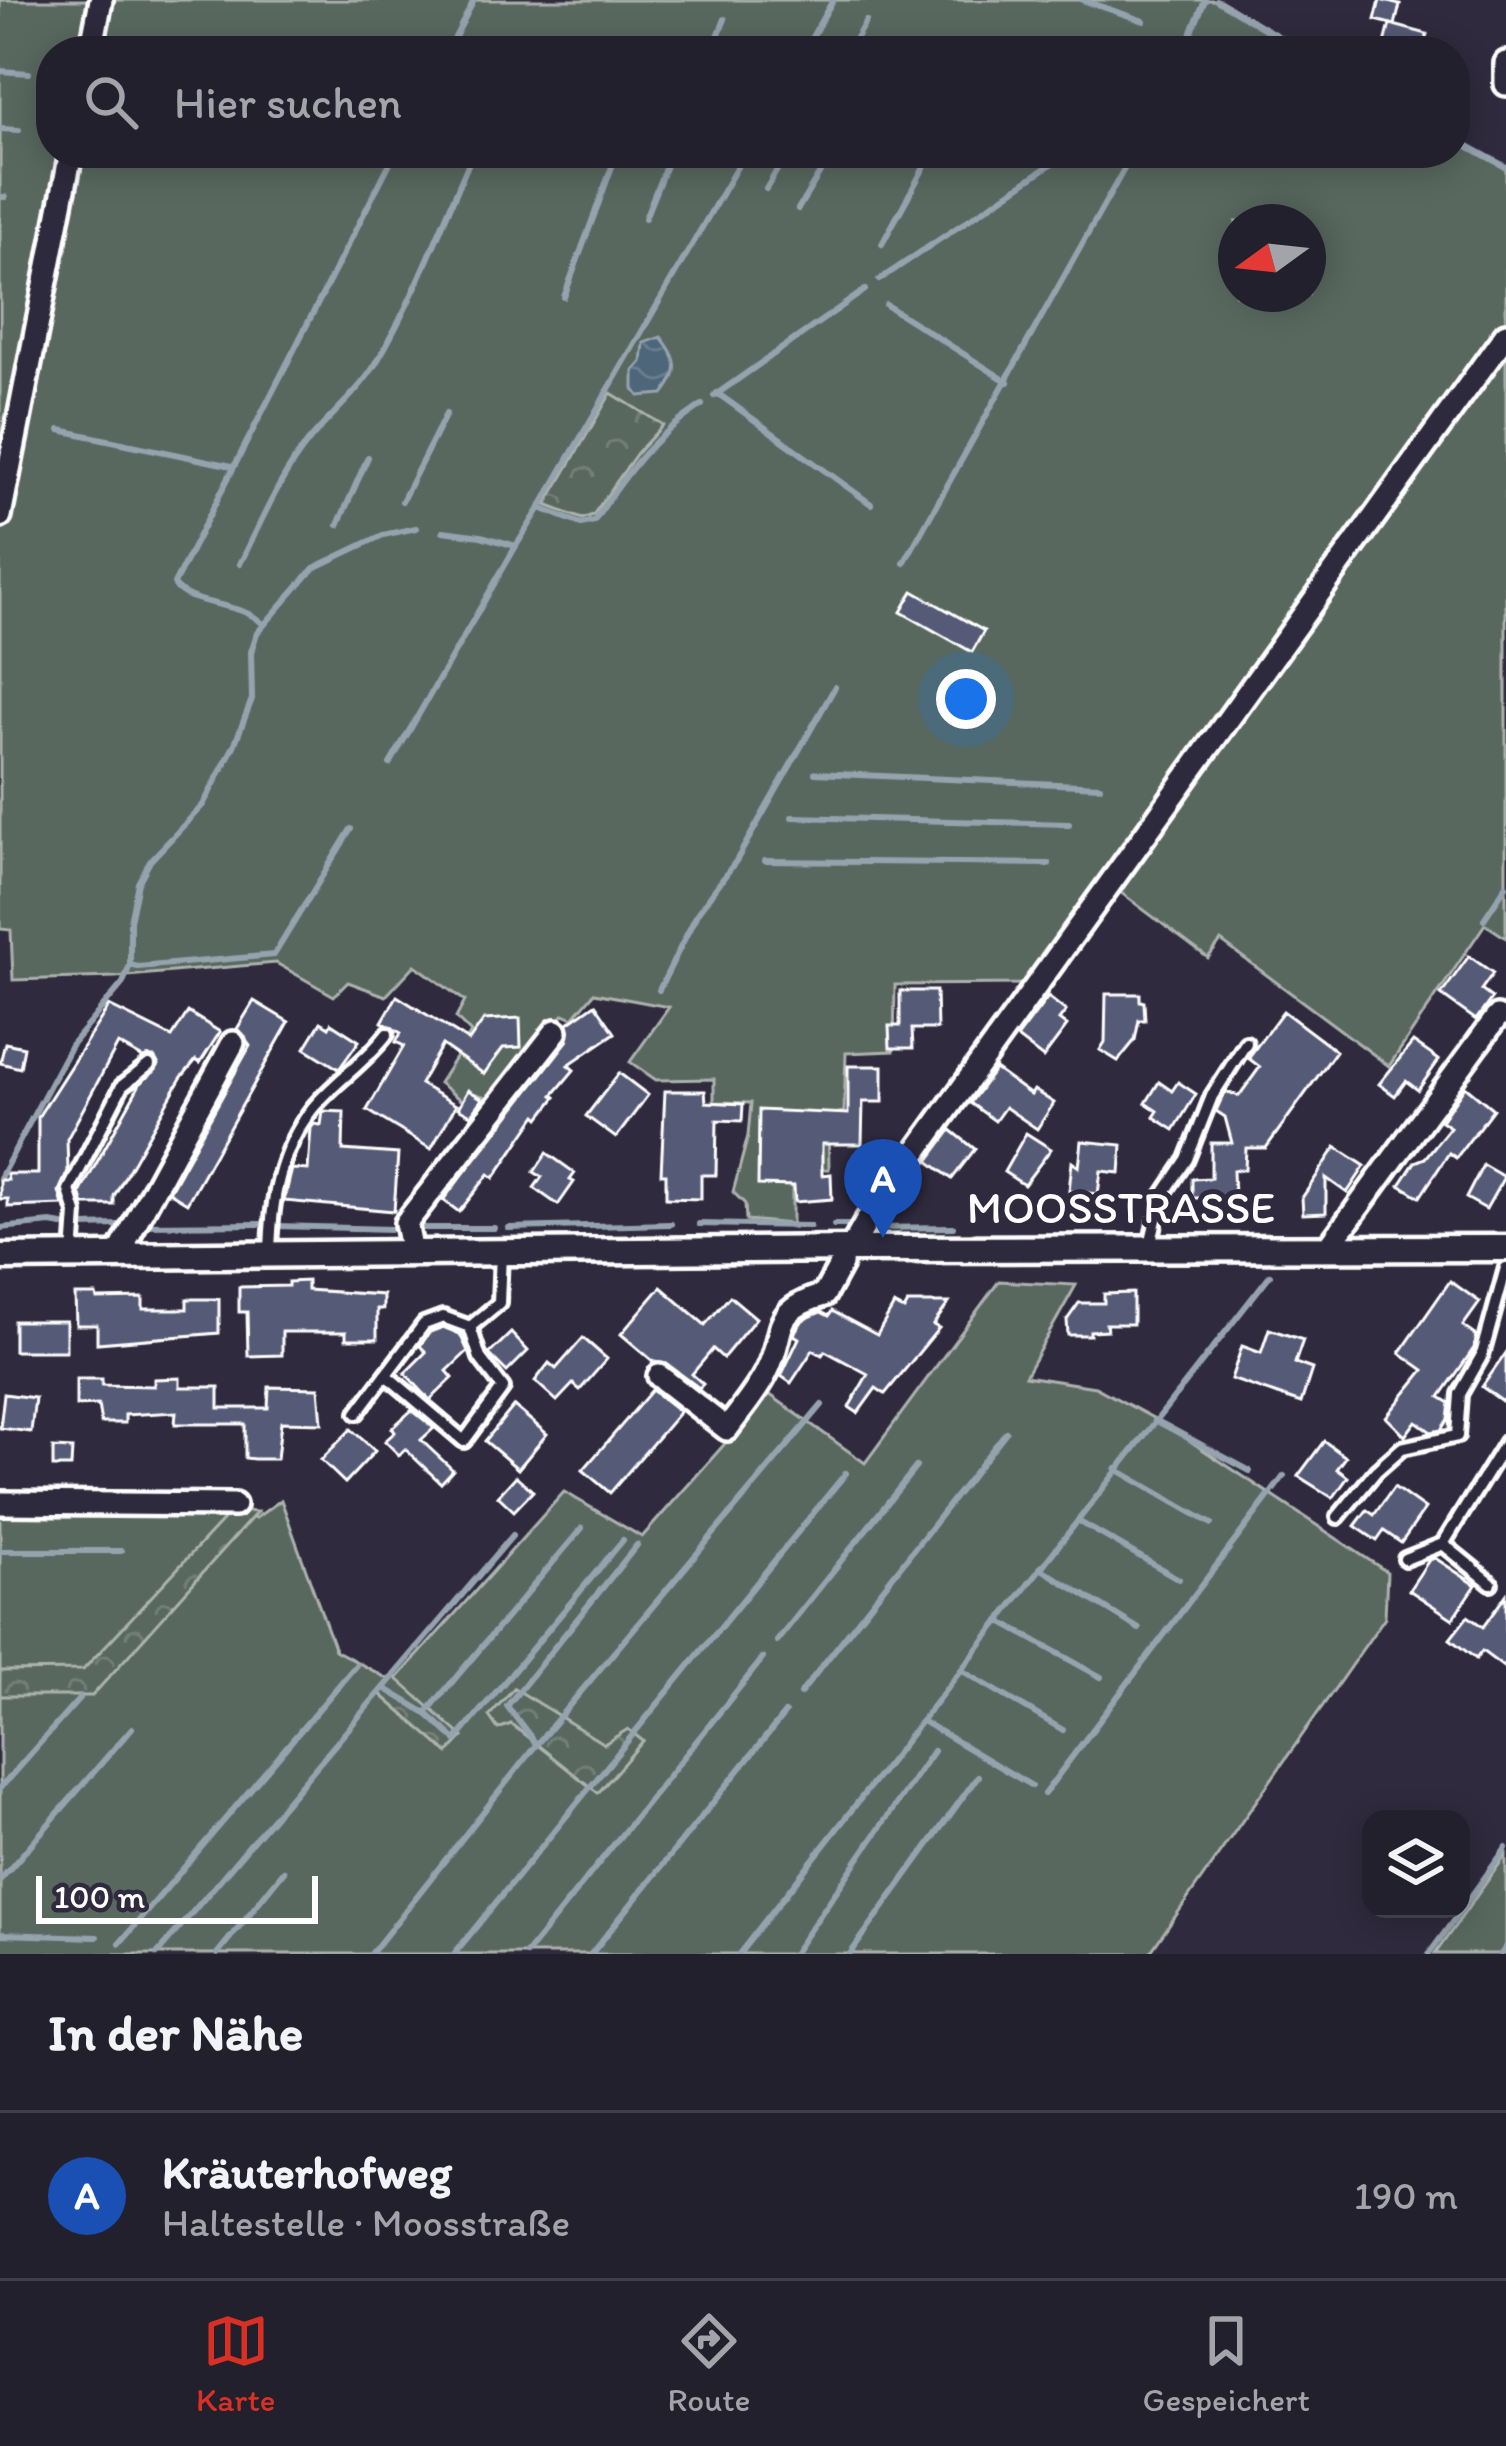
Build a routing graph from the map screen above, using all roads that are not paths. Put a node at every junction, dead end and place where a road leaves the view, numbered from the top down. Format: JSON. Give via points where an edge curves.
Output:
{"nodes":[{"id":1,"x":101,"y":0,"type":"edge"},
{"id":2,"x":94,"y":36,"type":"edge"},
{"id":3,"x":1506,"y":63,"type":"edge"},
{"id":4,"x":1506,"y":84,"type":"edge"},
{"id":5,"x":68,"y":168,"type":"edge"},
{"id":6,"x":1506,"y":334,"type":"edge"},
{"id":7,"x":0,"y":516,"type":"edge"},
{"id":8,"x":1497,"y":1017,"type":"dead end"},
{"id":9,"x":556,"y":1031,"type":"dead end"},
{"id":10,"x":386,"y":1034,"type":"dead end"},
{"id":11,"x":233,"y":1043,"type":"dead end"},
{"id":12,"x":1246,"y":1043,"type":"dead end"},
{"id":13,"x":149,"y":1066,"type":"dead end"},
{"id":14,"x":1328,"y":1248,"type":"junction"},
{"id":15,"x":1506,"y":1248,"type":"edge"},
{"id":16,"x":847,"y":1249,"type":"junction"},
{"id":17,"x":1150,"y":1249,"type":"junction"},
{"id":18,"x":501,"y":1252,"type":"junction"},
{"id":19,"x":412,"y":1253,"type":"junction"},
{"id":20,"x":270,"y":1254,"type":"junction"},
{"id":21,"x":73,"y":1256,"type":"junction"},
{"id":22,"x":118,"y":1256,"type":"junction"},
{"id":23,"x":0,"y":1257,"type":"edge"},
{"id":24,"x":1506,"y":1268,"type":"edge"},
{"id":25,"x":470,"y":1328,"type":"junction"},
{"id":26,"x":386,"y":1375,"type":"junction"},
{"id":27,"x":659,"y":1376,"type":"dead end"},
{"id":28,"x":357,"y":1413,"type":"dead end"},
{"id":29,"x":1506,"y":1442,"type":"edge"},
{"id":30,"x":0,"y":1503,"type":"edge"},
{"id":31,"x":234,"y":1505,"type":"dead end"},
{"id":32,"x":1338,"y":1517,"type":"dead end"},
{"id":33,"x":1443,"y":1544,"type":"junction"},
{"id":34,"x":1405,"y":1559,"type":"dead end"},
{"id":35,"x":1491,"y":1583,"type":"dead end"}],
"edges":[{"from":1,"to":2,"type":"street"},
{"from":3,"to":4,"type":"street"},
{"from":5,"to":7,"type":"street"},
{"from":6,"to":16,"type":"street"},
{"from":8,"to":14,"type":"street","name":"MOOSSTRASSE"},
{"from":9,"to":19,"type":"street","via":[[406,1223]]},
{"from":10,"to":20,"type":"lane","via":[[314,1107],[285,1153]]},
{"from":11,"to":22,"type":"street"},
{"from":12,"to":17,"type":"lane","via":[[1161,1198]]},
{"from":13,"to":21,"type":"lane","via":[[122,1086],[68,1190],[76,1213]]},
{"from":14,"to":15,"type":"street","name":"MOOSSTRASSE"},
{"from":14,"to":17,"type":"street","name":"MOOSSTRASSE"},
{"from":16,"to":17,"type":"street","name":"MOOSSTRASSE"},
{"from":16,"to":18,"type":"street","name":"MOOSSTRASSE"},
{"from":16,"to":27,"type":"street","via":[[824,1295],[796,1303],[785,1317],[766,1373],[727,1429]]},
{"from":18,"to":19,"type":"street","name":"MOOSSTRASSE"},
{"from":18,"to":25,"type":"lane","via":[[500,1303]]},
{"from":19,"to":20,"type":"street","name":"MOOSSTRASSE"},
{"from":20,"to":22,"type":"street","name":"MOOSSTRASSE"},
{"from":21,"to":22,"type":"street","name":"MOOSSTRASSE"},
{"from":21,"to":23,"type":"street","name":"MOOSSTRASSE"},
{"from":24,"to":32,"type":"lane","via":[[1482,1355],[1460,1394],[1457,1436],[1402,1448]]},
{"from":25,"to":26,"type":"lane","via":[[443,1317],[424,1324]]},
{"from":25,"to":26,"type":"lane","via":[[503,1388],[464,1442]]},
{"from":26,"to":28,"type":"lane"},
{"from":29,"to":33,"type":"lane"},
{"from":30,"to":31,"type":"street"},
{"from":33,"to":34,"type":"lane"},
{"from":33,"to":35,"type":"lane"}]}
